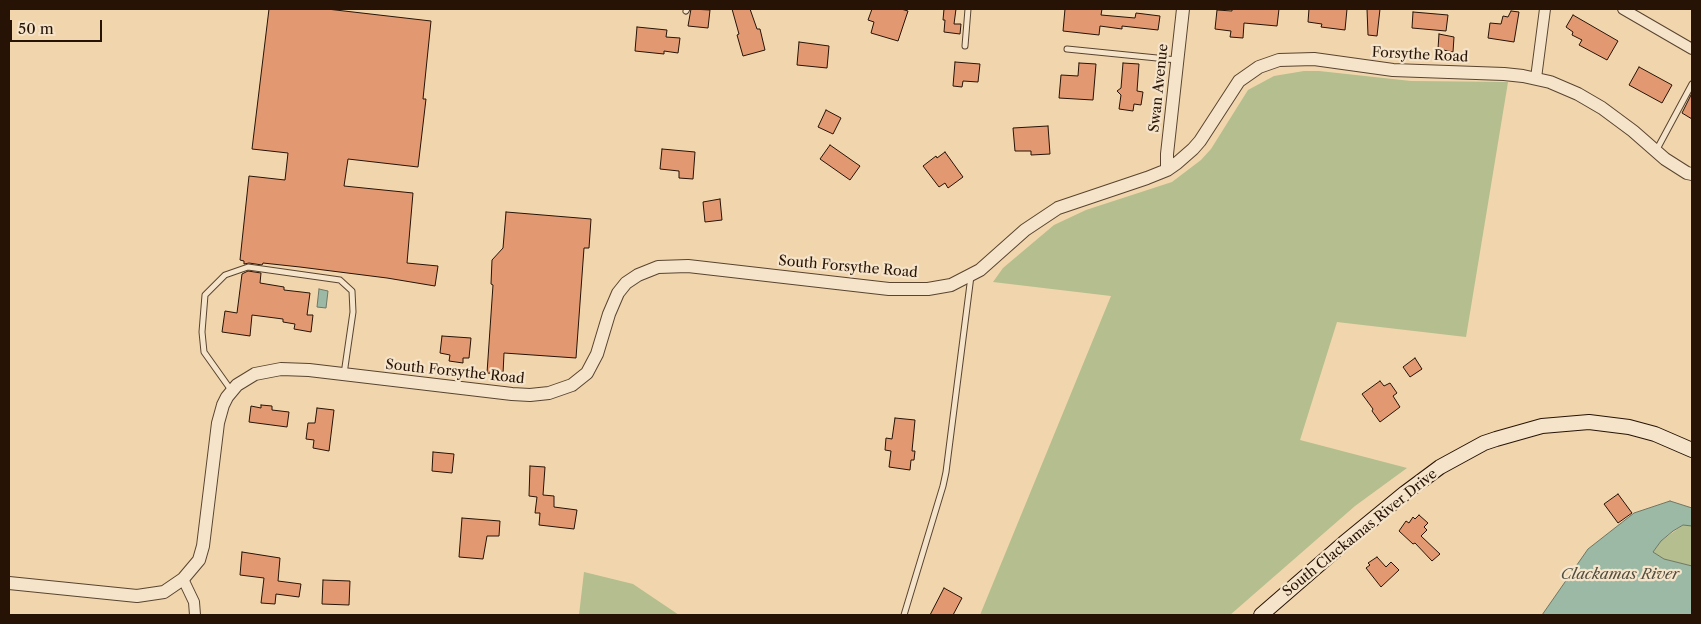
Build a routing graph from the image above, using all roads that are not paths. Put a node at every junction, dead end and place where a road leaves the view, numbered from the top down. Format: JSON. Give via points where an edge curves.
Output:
{"nodes":[{"id":1,"x":968,"y":9,"type":"edge"},
{"id":2,"x":1183,"y":9,"type":"edge"},
{"id":3,"x":1545,"y":9,"type":"edge"},
{"id":4,"x":1622,"y":9,"type":"edge"},
{"id":5,"x":965,"y":46,"type":"dead end"},
{"id":6,"x":1692,"y":48,"type":"edge"},
{"id":7,"x":1067,"y":49,"type":"dead end"},
{"id":8,"x":1178,"y":60,"type":"junction"},
{"id":9,"x":1536,"y":78,"type":"junction"},
{"id":10,"x":1692,"y":84,"type":"edge"},
{"id":11,"x":1656,"y":151,"type":"junction"},
{"id":12,"x":1167,"y":170,"type":"junction"},
{"id":13,"x":1692,"y":174,"type":"edge"},
{"id":14,"x":971,"y":275,"type":"junction"},
{"id":15,"x":344,"y":374,"type":"junction"},
{"id":16,"x":231,"y":391,"type":"junction"},
{"id":17,"x":1692,"y":450,"type":"edge"},
{"id":18,"x":183,"y":579,"type":"junction"},
{"id":19,"x":9,"y":583,"type":"edge"},
{"id":20,"x":195,"y":615,"type":"edge"},
{"id":21,"x":904,"y":615,"type":"edge"},
{"id":22,"x":1261,"y":615,"type":"edge"}],
"edges":[{"from":1,"to":5,"type":"lane"},
{"from":2,"to":8,"type":"street","name":"Swan Avenue"},
{"from":3,"to":9,"type":"street"},
{"from":4,"to":6,"type":"street"},
{"from":7,"to":8,"type":"lane"},
{"from":8,"to":12,"type":"street","name":"Swan Avenue"},
{"from":9,"to":11,"type":"street","name":"Forsythe Road","via":[[1589,100],[1620,120]]},
{"from":9,"to":12,"type":"street","name":"Forsythe Road","via":[[1393,70],[1314,59],[1279,60],[1259,67],[1239,81],[1193,150]]},
{"from":10,"to":11,"type":"lane"},
{"from":11,"to":13,"type":"street","name":"Forsythe Road"},
{"from":12,"to":14,"type":"street","name":"South Forsythe Road","via":[[1058,208],[1025,230]]},
{"from":14,"to":15,"type":"street","name":"South Forsythe Road","via":[[951,285],[904,289],[688,266],[658,267],[642,272],[622,288],[612,306],[591,368],[578,382],[558,392],[517,394]]},
{"from":14,"to":21,"type":"lane","via":[[946,472]]},
{"from":15,"to":16,"type":"street","name":"South Forsythe Road","via":[[272,370],[249,377]]},
{"from":15,"to":16,"type":"lane","via":[[352,290],[340,280],[248,268],[225,275],[205,295],[204,352]]},
{"from":16,"to":18,"type":"street","name":"South Forsythe Road","via":[[218,423],[201,556]]},
{"from":17,"to":22,"type":"main road","name":"South Clackamas River Drive","via":[[1630,427],[1598,423],[1542,426],[1484,443],[1440,467],[1405,493]]},
{"from":18,"to":19,"type":"street","name":"South Forsythe Road","via":[[164,592],[137,596]]},
{"from":18,"to":20,"type":"street","via":[[194,602]]}]}
